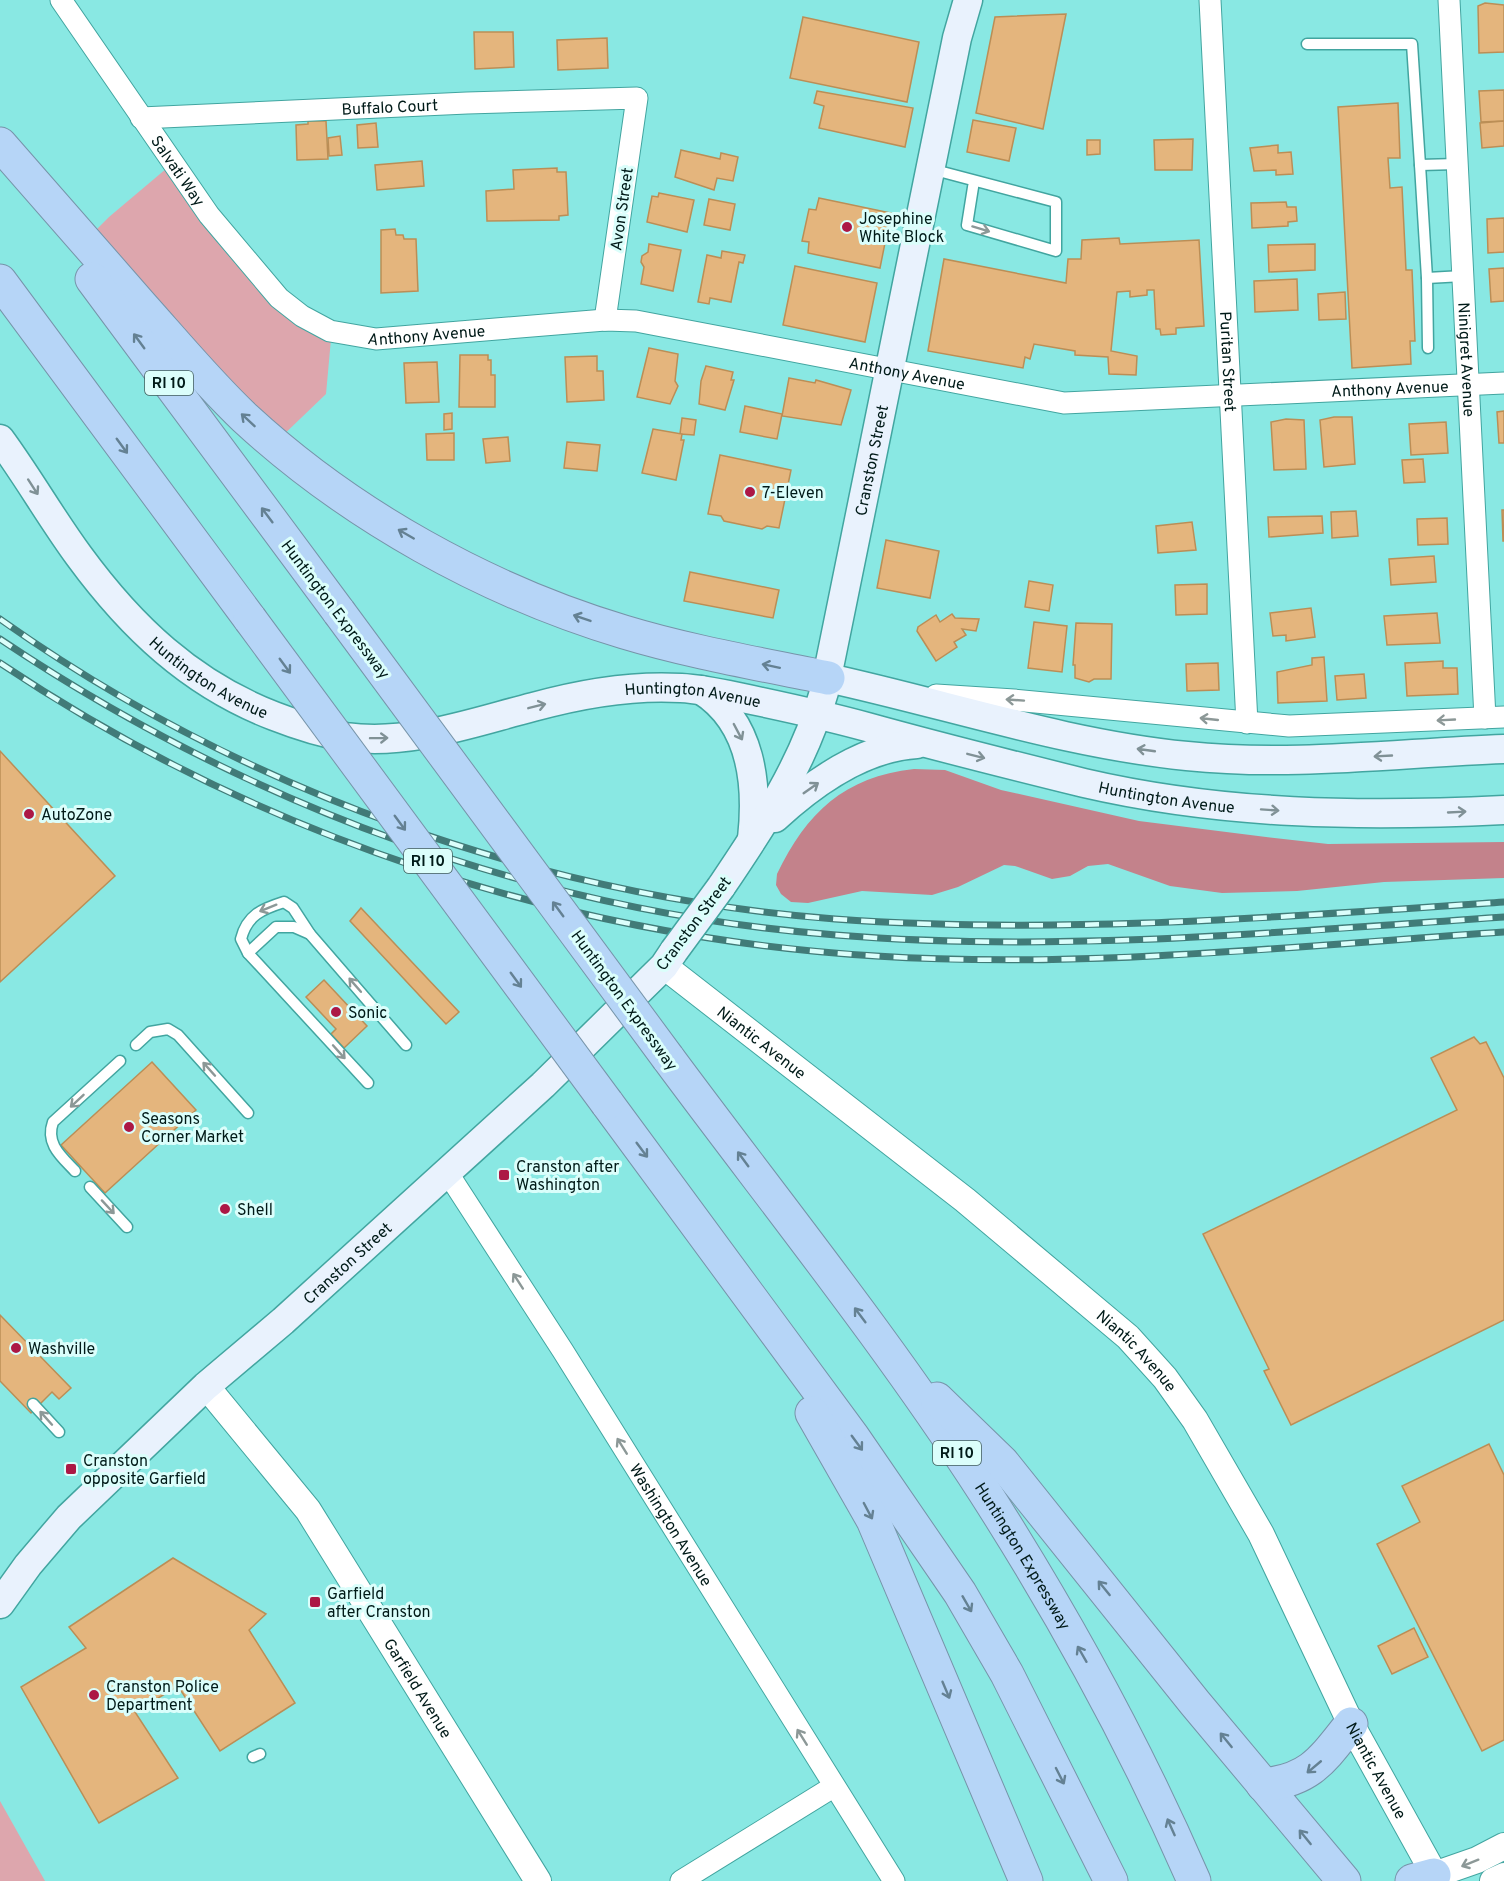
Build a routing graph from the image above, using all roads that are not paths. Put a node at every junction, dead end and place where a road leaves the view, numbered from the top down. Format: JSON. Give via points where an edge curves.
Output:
{"nodes":[{"id":1,"x":61,"y":0,"type":"edge"},
{"id":2,"x":968,"y":0,"type":"edge"},
{"id":3,"x":1210,"y":0,"type":"edge"},
{"id":4,"x":1449,"y":0,"type":"edge"},
{"id":5,"x":1307,"y":44,"type":"dead end"},
{"id":6,"x":637,"y":98,"type":"joint"},
{"id":7,"x":141,"y":118,"type":"junction"},
{"id":8,"x":0,"y":144,"type":"edge"},
{"id":9,"x":0,"y":153,"type":"edge"},
{"id":10,"x":1457,"y":164,"type":"junction"},
{"id":11,"x":1420,"y":165,"type":"junction"},
{"id":12,"x":931,"y":169,"type":"junction"},
{"id":13,"x":974,"y":181,"type":"junction"},
{"id":14,"x":1463,"y":276,"type":"junction"},
{"id":15,"x":1427,"y":278,"type":"junction"},
{"id":16,"x":0,"y":281,"type":"edge"},
{"id":17,"x":0,"y":294,"type":"edge"},
{"id":18,"x":605,"y":320,"type":"junction"},
{"id":19,"x":315,"y":323,"type":"joint"},
{"id":20,"x":1428,"y":348,"type":"dead end"},
{"id":21,"x":890,"y":370,"type":"junction"},
{"id":22,"x":1504,"y":383,"type":"edge"},
{"id":23,"x":1469,"y":385,"type":"junction"},
{"id":24,"x":1230,"y":396,"type":"junction"},
{"id":25,"x":102,"y":419,"type":"junction"},
{"id":26,"x":0,"y":439,"type":"edge"},
{"id":27,"x":828,"y":678,"type":"junction"},
{"id":28,"x":699,"y":689,"type":"junction"},
{"id":29,"x":895,"y":693,"type":"junction"},
{"id":30,"x":818,"y":714,"type":"junction"},
{"id":31,"x":1495,"y":718,"type":"edge"},
{"id":32,"x":1248,"y":723,"type":"junction"},
{"id":33,"x":928,"y":743,"type":"junction"},
{"id":34,"x":1504,"y":749,"type":"edge"},
{"id":35,"x":1504,"y":810,"type":"edge"},
{"id":36,"x":752,"y":841,"type":"junction"},
{"id":37,"x":310,"y":934,"type":"junction"},
{"id":38,"x":248,"y":953,"type":"junction"},
{"id":39,"x":669,"y":958,"type":"junction"},
{"id":40,"x":136,"y":1045,"type":"dead end"},
{"id":41,"x":406,"y":1045,"type":"dead end"},
{"id":42,"x":120,"y":1061,"type":"dead end"},
{"id":43,"x":368,"y":1083,"type":"dead end"},
{"id":44,"x":248,"y":1113,"type":"dead end"},
{"id":45,"x":75,"y":1172,"type":"dead end"},
{"id":46,"x":447,"y":1172,"type":"junction"},
{"id":47,"x":90,"y":1187,"type":"dead end"},
{"id":48,"x":686,"y":1210,"type":"junction"},
{"id":49,"x":127,"y":1227,"type":"dead end"},
{"id":50,"x":888,"y":1352,"type":"junction"},
{"id":51,"x":206,"y":1386,"type":"junction"},
{"id":52,"x":33,"y":1404,"type":"dead end"},
{"id":53,"x":58,"y":1432,"type":"dead end"},
{"id":54,"x":0,"y":1604,"type":"edge"},
{"id":55,"x":1351,"y":1724,"type":"junction"},
{"id":56,"x":1263,"y":1785,"type":"junction"},
{"id":57,"x":833,"y":1787,"type":"junction"},
{"id":58,"x":1504,"y":1846,"type":"edge"},
{"id":59,"x":1504,"y":1876,"type":"edge"},
{"id":60,"x":1428,"y":1879,"type":"edge"},
{"id":61,"x":538,"y":1881,"type":"edge"},
{"id":62,"x":681,"y":1881,"type":"edge"},
{"id":63,"x":894,"y":1881,"type":"edge"},
{"id":64,"x":1026,"y":1881,"type":"edge"},
{"id":65,"x":1111,"y":1881,"type":"edge"},
{"id":66,"x":1194,"y":1881,"type":"edge"},
{"id":67,"x":1344,"y":1881,"type":"edge"},
{"id":68,"x":1493,"y":1881,"type":"edge"}],
"edges":[{"from":1,"to":7,"type":"street","name":"Salvati Way"},
{"from":2,"to":12,"type":"main road","name":"Cranston Street"},
{"from":3,"to":24,"type":"street","name":"Puritan Street"},
{"from":4,"to":10,"type":"street","name":"Ninigret Avenue"},
{"from":5,"to":11,"type":"lane","via":[[1412,44]]},
{"from":6,"to":7,"type":"street","name":"Buffalo Court"},
{"from":6,"to":18,"type":"street","name":"Avon Street"},
{"from":7,"to":19,"type":"street","name":"Salvati Way","via":[[209,215],[279,298]]},
{"from":27,"to":8,"type":"highway","one_way":true,"via":[[675,645],[573,615],[478,573],[374,515],[310,471],[244,416]]},
{"from":50,"to":9,"type":"highway","name":"Huntington Expressway","number":"RI 10","one_way":true,"bridge":true},
{"from":10,"to":11,"type":"lane"},
{"from":10,"to":14,"type":"street","name":"Ninigret Avenue"},
{"from":11,"to":15,"type":"lane"},
{"from":12,"to":13,"type":"lane"},
{"from":12,"to":21,"type":"main road","name":"Cranston Street"},
{"from":13,"to":13,"type":"lane","one_way":true,"via":[[967,225],[1056,251],[1056,202]]},
{"from":14,"to":15,"type":"lane"},
{"from":14,"to":23,"type":"street","name":"Ninigret Avenue"},
{"from":15,"to":20,"type":"lane"},
{"from":16,"to":25,"type":"highway","number":"RI 10"},
{"from":17,"to":25,"type":"highway"},
{"from":18,"to":19,"type":"street","name":"Anthony Avenue","via":[[376,339],[330,331]]},
{"from":18,"to":21,"type":"street","name":"Anthony Avenue","via":[[636,321]]},
{"from":21,"to":24,"type":"street","name":"Anthony Avenue","via":[[1064,403]]},
{"from":21,"to":27,"type":"main road","name":"Cranston Street"},
{"from":22,"to":23,"type":"street","name":"Anthony Avenue"},
{"from":23,"to":24,"type":"street","name":"Anthony Avenue"},
{"from":23,"to":31,"type":"street","name":"Ninigret Avenue"},
{"from":24,"to":32,"type":"street","name":"Puritan Street"},
{"from":25,"to":48,"type":"highway","number":"RI 10","one_way":true,"bridge":true},
{"from":26,"to":28,"type":"main road","name":"Huntington Avenue","one_way":true,"via":[[79,557],[142,631],[210,686],[289,722],[348,737],[392,737],[459,726],[583,696],[648,688]]},
{"from":27,"to":29,"type":"main road"},
{"from":27,"to":30,"type":"main road","name":"Cranston Street"},
{"from":28,"to":30,"type":"main road","name":"Huntington Avenue"},
{"from":28,"to":36,"type":"main road","one_way":true,"via":[[723,709],[747,751],[754,792]]},
{"from":32,"to":29,"type":"street","one_way":true,"via":[[1014,700]]},
{"from":34,"to":29,"type":"main road","one_way":true,"via":[[1290,760],[1202,757],[1088,740]]},
{"from":30,"to":33,"type":"main road","name":"Huntington Avenue"},
{"from":30,"to":36,"type":"main road","name":"Cranston Street","via":[[791,776]]},
{"from":31,"to":32,"type":"street","one_way":true,"via":[[1332,726]]},
{"from":33,"to":35,"type":"main road","name":"Huntington Avenue","one_way":true,"via":[[1085,783],[1214,805],[1378,815]]},
{"from":36,"to":33,"type":"main road","one_way":true,"via":[[802,795],[853,763],[888,749]]},
{"from":36,"to":39,"type":"main road","name":"Cranston Street","bridge":true},
{"from":37,"to":38,"type":"lane","via":[[284,925],[276,927]]},
{"from":37,"to":38,"type":"lane","one_way":true,"via":[[293,908],[284,902],[264,908],[249,918],[244,928],[241,939]]},
{"from":41,"to":37,"type":"lane","one_way":true},
{"from":38,"to":43,"type":"lane","one_way":true},
{"from":39,"to":46,"type":"main road","name":"Cranston Street","via":[[543,1085]]},
{"from":39,"to":55,"type":"street","name":"Niantic Avenue","via":[[1090,1303],[1166,1378],[1196,1420],[1261,1534]]},
{"from":44,"to":40,"type":"lane","one_way":true,"via":[[178,1035],[168,1029],[150,1032]]},
{"from":42,"to":45,"type":"lane","one_way":true,"via":[[53,1122],[51,1143]]},
{"from":46,"to":51,"type":"main road","name":"Cranston Street","via":[[283,1322]]},
{"from":57,"to":46,"type":"street","name":"Washington Avenue","one_way":true,"via":[[563,1351]]},
{"from":47,"to":49,"type":"lane","one_way":true},
{"from":48,"to":64,"type":"highway","one_way":true,"via":[[815,1418],[873,1520]]},
{"from":48,"to":65,"type":"highway","number":"RI 10","one_way":true,"via":[[854,1437],[960,1593],[1007,1674]]},
{"from":56,"to":50,"type":"highway","one_way":true,"via":[[1002,1462]]},
{"from":66,"to":50,"type":"highway","name":"Huntington Expressway","number":"RI 10","one_way":true,"via":[[1129,1741],[1084,1658],[983,1490]]},
{"from":51,"to":54,"type":"main road","name":"Cranston Street","via":[[69,1516]]},
{"from":51,"to":61,"type":"street","name":"Garfield Avenue","via":[[308,1510]]},
{"from":53,"to":52,"type":"lane","one_way":true},
{"from":55,"to":56,"type":"highway","one_way":true,"via":[[1311,1770],[1291,1781]]},
{"from":55,"to":60,"type":"street","name":"Niantic Avenue"},
{"from":67,"to":56,"type":"highway","one_way":true},
{"from":57,"to":62,"type":"street"},
{"from":57,"to":63,"type":"street","name":"Washington Avenue"},
{"from":58,"to":60,"type":"street","one_way":true},
{"from":59,"to":68,"type":"street"}]}
